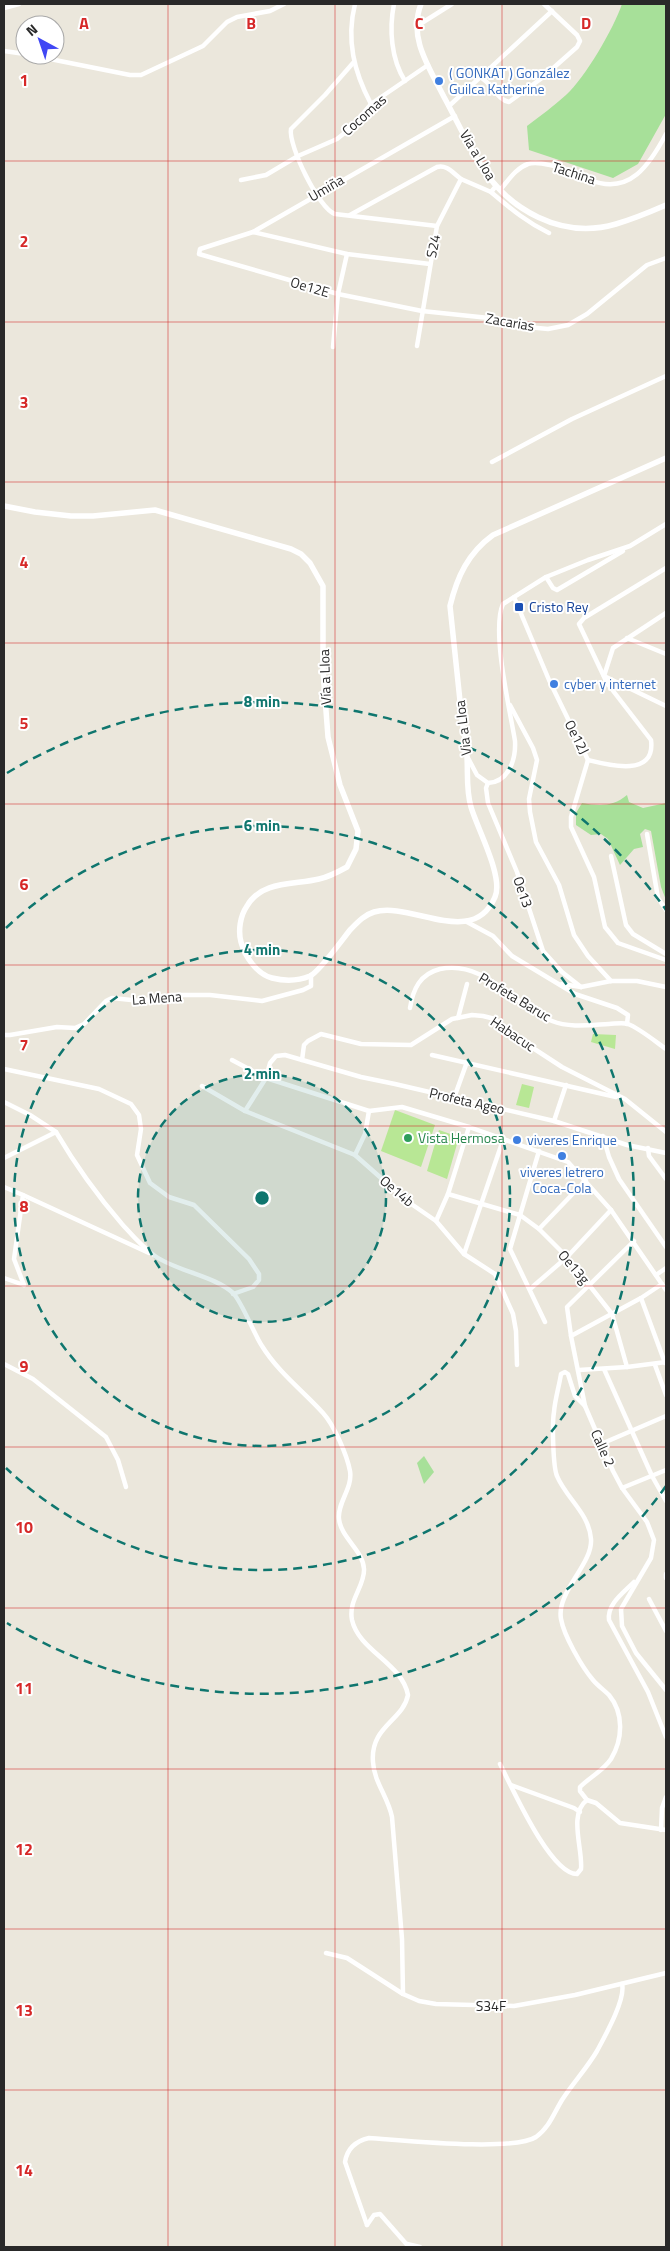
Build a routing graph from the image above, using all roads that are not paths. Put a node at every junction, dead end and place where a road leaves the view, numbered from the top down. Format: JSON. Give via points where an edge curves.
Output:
{"nodes":[{"id":1,"x":19,"y":4,"type":"edge"},
{"id":2,"x":284,"y":4,"type":"edge"},
{"id":3,"x":355,"y":4,"type":"edge"},
{"id":4,"x":394,"y":4,"type":"edge"},
{"id":5,"x":421,"y":4,"type":"edge"},
{"id":6,"x":452,"y":4,"type":"edge"},
{"id":7,"x":544,"y":4,"type":"edge"},
{"id":8,"x":4,"y":8,"type":"edge"},
{"id":9,"x":552,"y":11,"type":"junction"},
{"id":10,"x":416,"y":26,"type":"junction"},
{"id":11,"x":65,"y":62,"type":"edge"},
{"id":12,"x":353,"y":63,"type":"junction"},
{"id":13,"x":428,"y":65,"type":"junction"},
{"id":14,"x":480,"y":77,"type":"junction"},
{"id":15,"x":405,"y":81,"type":"junction"},
{"id":16,"x":371,"y":104,"type":"junction"},
{"id":17,"x":449,"y":106,"type":"junction"},
{"id":18,"x":455,"y":116,"type":"junction"},
{"id":19,"x":666,"y":134,"type":"edge"},
{"id":20,"x":298,"y":156,"type":"junction"},
{"id":21,"x":461,"y":178,"type":"junction"},
{"id":22,"x":241,"y":180,"type":"dead end"},
{"id":23,"x":498,"y":188,"type":"junction"},
{"id":24,"x":491,"y":192,"type":"junction"},
{"id":25,"x":316,"y":194,"type":"junction"},
{"id":26,"x":666,"y":205,"type":"edge"},
{"id":27,"x":350,"y":215,"type":"junction"},
{"id":28,"x":437,"y":226,"type":"junction"},
{"id":29,"x":253,"y":232,"type":"junction"},
{"id":30,"x":549,"y":233,"type":"dead end"},
{"id":31,"x":347,"y":254,"type":"junction"},
{"id":32,"x":200,"y":255,"type":"joint"},
{"id":33,"x":666,"y":258,"type":"edge"},
{"id":34,"x":430,"y":264,"type":"junction"},
{"id":35,"x":338,"y":294,"type":"junction"},
{"id":36,"x":422,"y":311,"type":"junction"},
{"id":37,"x":417,"y":346,"type":"dead end"},
{"id":38,"x":333,"y":347,"type":"dead end"},
{"id":39,"x":666,"y":376,"type":"edge"},
{"id":40,"x":666,"y":458,"type":"edge"},
{"id":41,"x":492,"y":462,"type":"dead end"},
{"id":42,"x":4,"y":506,"type":"edge"},
{"id":43,"x":666,"y":524,"type":"edge"},
{"id":44,"x":630,"y":546,"type":"junction"},
{"id":45,"x":666,"y":568,"type":"edge"},
{"id":46,"x":546,"y":577,"type":"junction"},
{"id":47,"x":514,"y":596,"type":"junction"},
{"id":48,"x":666,"y":613,"type":"edge"},
{"id":49,"x":627,"y":638,"type":"junction"},
{"id":50,"x":666,"y":654,"type":"edge"},
{"id":51,"x":604,"y":676,"type":"junction"},
{"id":52,"x":508,"y":702,"type":"junction"},
{"id":53,"x":666,"y":706,"type":"edge"},
{"id":54,"x":467,"y":757,"type":"junction"},
{"id":55,"x":588,"y":760,"type":"junction"},
{"id":56,"x":488,"y":783,"type":"junction"},
{"id":57,"x":647,"y":834,"type":"dead end"},
{"id":58,"x":611,"y":856,"type":"dead end"},
{"id":59,"x":666,"y":910,"type":"edge"},
{"id":60,"x":466,"y":922,"type":"junction"},
{"id":61,"x":666,"y":954,"type":"edge"},
{"id":62,"x":666,"y":960,"type":"edge"},
{"id":63,"x":311,"y":976,"type":"junction"},
{"id":64,"x":611,"y":981,"type":"junction"},
{"id":65,"x":467,"y":984,"type":"dead end"},
{"id":66,"x":558,"y":984,"type":"junction"},
{"id":67,"x":581,"y":987,"type":"junction"},
{"id":68,"x":666,"y":987,"type":"edge"},
{"id":69,"x":410,"y":1008,"type":"dead end"},
{"id":70,"x":458,"y":1018,"type":"junction"},
{"id":71,"x":627,"y":1024,"type":"junction"},
{"id":72,"x":4,"y":1035,"type":"edge"},
{"id":73,"x":666,"y":1049,"type":"edge"},
{"id":74,"x":432,"y":1055,"type":"dead end"},
{"id":75,"x":232,"y":1060,"type":"dead end"},
{"id":76,"x":302,"y":1060,"type":"junction"},
{"id":77,"x":466,"y":1062,"type":"junction"},
{"id":78,"x":4,"y":1069,"type":"edge"},
{"id":79,"x":266,"y":1078,"type":"junction"},
{"id":80,"x":566,"y":1085,"type":"junction"},
{"id":81,"x":202,"y":1086,"type":"dead end"},
{"id":82,"x":454,"y":1098,"type":"junction"},
{"id":83,"x":625,"y":1100,"type":"junction"},
{"id":84,"x":4,"y":1102,"type":"edge"},
{"id":85,"x":245,"y":1111,"type":"junction"},
{"id":86,"x":368,"y":1111,"type":"junction"},
{"id":87,"x":554,"y":1121,"type":"junction"},
{"id":88,"x":468,"y":1127,"type":"junction"},
{"id":89,"x":56,"y":1132,"type":"junction"},
{"id":90,"x":666,"y":1132,"type":"edge"},
{"id":91,"x":603,"y":1136,"type":"junction"},
{"id":92,"x":503,"y":1140,"type":"junction"},
{"id":93,"x":648,"y":1148,"type":"junction"},
{"id":94,"x":539,"y":1151,"type":"junction"},
{"id":95,"x":666,"y":1153,"type":"edge"},
{"id":96,"x":355,"y":1154,"type":"junction"},
{"id":97,"x":4,"y":1158,"type":"edge"},
{"id":98,"x":666,"y":1179,"type":"edge"},
{"id":99,"x":586,"y":1180,"type":"junction"},
{"id":100,"x":4,"y":1186,"type":"edge"},
{"id":101,"x":448,"y":1194,"type":"junction"},
{"id":102,"x":22,"y":1195,"type":"junction"},
{"id":103,"x":482,"y":1203,"type":"junction"},
{"id":104,"x":611,"y":1210,"type":"junction"},
{"id":105,"x":520,"y":1215,"type":"junction"},
{"id":106,"x":436,"y":1222,"type":"junction"},
{"id":107,"x":539,"y":1229,"type":"junction"},
{"id":108,"x":634,"y":1241,"type":"junction"},
{"id":109,"x":666,"y":1247,"type":"edge"},
{"id":110,"x":464,"y":1254,"type":"junction"},
{"id":111,"x":155,"y":1256,"type":"junction"},
{"id":112,"x":567,"y":1257,"type":"junction"},
{"id":113,"x":666,"y":1268,"type":"edge"},
{"id":114,"x":656,"y":1275,"type":"junction"},
{"id":115,"x":4,"y":1278,"type":"edge"},
{"id":116,"x":662,"y":1284,"type":"junction"},
{"id":117,"x":591,"y":1286,"type":"junction"},
{"id":118,"x":530,"y":1289,"type":"junction"},
{"id":119,"x":666,"y":1290,"type":"edge"},
{"id":120,"x":233,"y":1294,"type":"junction"},
{"id":121,"x":641,"y":1298,"type":"junction"},
{"id":122,"x":612,"y":1314,"type":"junction"},
{"id":123,"x":545,"y":1322,"type":"dead end"},
{"id":124,"x":571,"y":1336,"type":"junction"},
{"id":125,"x":666,"y":1362,"type":"edge"},
{"id":126,"x":4,"y":1364,"type":"edge"},
{"id":127,"x":517,"y":1365,"type":"dead end"},
{"id":128,"x":655,"y":1365,"type":"junction"},
{"id":129,"x":627,"y":1368,"type":"junction"},
{"id":130,"x":604,"y":1369,"type":"junction"},
{"id":131,"x":579,"y":1370,"type":"junction"},
{"id":132,"x":666,"y":1395,"type":"edge"},
{"id":133,"x":585,"y":1406,"type":"junction"},
{"id":134,"x":666,"y":1416,"type":"edge"},
{"id":135,"x":631,"y":1430,"type":"junction"},
{"id":136,"x":601,"y":1444,"type":"junction"},
{"id":137,"x":666,"y":1470,"type":"edge"},
{"id":138,"x":652,"y":1476,"type":"junction"},
{"id":139,"x":126,"y":1487,"type":"dead end"},
{"id":140,"x":622,"y":1488,"type":"junction"},
{"id":141,"x":666,"y":1502,"type":"edge"},
{"id":142,"x":639,"y":1577,"type":"junction"},
{"id":143,"x":649,"y":1600,"type":"dead end"},
{"id":144,"x":666,"y":1631,"type":"edge"},
{"id":145,"x":666,"y":1690,"type":"edge"},
{"id":146,"x":666,"y":1737,"type":"edge"},
{"id":147,"x":500,"y":1764,"type":"dead end"},
{"id":148,"x":510,"y":1785,"type":"junction"},
{"id":149,"x":666,"y":1797,"type":"edge"},
{"id":150,"x":587,"y":1800,"type":"junction"},
{"id":151,"x":580,"y":1812,"type":"junction"},
{"id":152,"x":664,"y":1830,"type":"edge"},
{"id":153,"x":326,"y":1953,"type":"dead end"},
{"id":154,"x":666,"y":1974,"type":"edge"},
{"id":155,"x":622,"y":1984,"type":"junction"},
{"id":156,"x":403,"y":1994,"type":"junction"},
{"id":157,"x":407,"y":2245,"type":"edge"},
{"id":158,"x":420,"y":2247,"type":"edge"}],
"edges":[{"from":1,"to":8,"type":"street"},
{"from":2,"to":11,"type":"street","via":[[270,11],[237,17],[227,22],[203,46],[141,75]]},
{"from":3,"to":12,"type":"street","via":[[351,39]]},
{"from":4,"to":15,"type":"street","via":[[391,34],[397,64]]},
{"from":5,"to":10,"type":"street"},
{"from":6,"to":10,"type":"street"},
{"from":7,"to":9,"type":"street"},
{"from":9,"to":14,"type":"street"},
{"from":9,"to":14,"type":"street","via":[[577,35],[580,41],[577,47],[509,102],[504,101],[490,83]]},
{"from":10,"to":13,"type":"street","name":"Via a Lloa","via":[[418,42]]},
{"from":12,"to":16,"type":"street"},
{"from":12,"to":20,"type":"street","via":[[290,134]]},
{"from":13,"to":15,"type":"street","name":"Cocomas"},
{"from":13,"to":17,"type":"street","name":"Via a Lloa"},
{"from":14,"to":17,"type":"street"},
{"from":15,"to":16,"type":"street","name":"Cocomas"},
{"from":16,"to":20,"type":"street","name":"Cocomas","via":[[344,133]]},
{"from":17,"to":18,"type":"street","name":"Via a Lloa"},
{"from":18,"to":23,"type":"street","name":"Via a Lloa","via":[[480,164]]},
{"from":18,"to":25,"type":"street","name":"Umiña"},
{"from":19,"to":23,"type":"street","name":"Tachina","via":[[648,165],[626,181],[612,185],[538,162],[517,170]]},
{"from":20,"to":22,"type":"street","name":"Cocomas","via":[[266,174]]},
{"from":20,"to":25,"type":"street"},
{"from":21,"to":24,"type":"street"},
{"from":21,"to":27,"type":"street","via":[[447,168],[437,167]]},
{"from":21,"to":28,"type":"street","name":"S24"},
{"from":23,"to":24,"type":"street","name":"Tachina"},
{"from":23,"to":26,"type":"street","name":"Via a Lloa","via":[[530,214],[549,222],[580,228],[616,224]]},
{"from":24,"to":30,"type":"street","via":[[528,223]]},
{"from":25,"to":27,"type":"street","via":[[330,212]]},
{"from":25,"to":29,"type":"street","name":"Umiña"},
{"from":27,"to":28,"type":"street"},
{"from":28,"to":34,"type":"street","name":"S24"},
{"from":29,"to":31,"type":"street"},
{"from":29,"to":32,"type":"street","name":"Umiña","via":[[200,249]]},
{"from":31,"to":34,"type":"street"},
{"from":31,"to":35,"type":"street"},
{"from":32,"to":35,"type":"street","name":"Oe12E"},
{"from":33,"to":36,"type":"street","name":"Zacarias","via":[[647,265],[587,314],[568,325],[526,327],[489,318]]},
{"from":34,"to":36,"type":"street","name":"S24"},
{"from":35,"to":36,"type":"street","name":"Oe12E"},
{"from":35,"to":38,"type":"street"},
{"from":36,"to":37,"type":"street","name":"S24"},
{"from":39,"to":41,"type":"street","via":[[572,419]]},
{"from":40,"to":54,"type":"street","name":"Via a Lloa","via":[[493,535],[468,560],[450,606]]},
{"from":42,"to":63,"type":"street","name":"Vía a Lloa","via":[[71,516],[155,510],[291,548],[305,558],[319,575],[324,590],[328,737],[340,784],[358,831],[358,841],[347,867],[334,874],[279,884],[264,890],[247,904],[240,928],[242,946],[256,969],[267,977],[282,981]]},
{"from":43,"to":44,"type":"street"},
{"from":44,"to":46,"type":"street"},
{"from":44,"to":46,"type":"street","via":[[557,590]]},
{"from":45,"to":51,"type":"street","via":[[579,624]]},
{"from":46,"to":47,"type":"street"},
{"from":47,"to":52,"type":"street","via":[[500,610],[500,652]]},
{"from":47,"to":55,"type":"street","name":"Oe12J","via":[[549,680]]},
{"from":48,"to":49,"type":"street"},
{"from":49,"to":50,"type":"street"},
{"from":49,"to":51,"type":"street","via":[[611,652]]},
{"from":51,"to":53,"type":"street"},
{"from":51,"to":55,"type":"street","name":"Oe12J","via":[[620,703],[647,733],[651,744],[645,759],[632,766],[618,767]]},
{"from":52,"to":56,"type":"street","via":[[516,755],[504,777]]},
{"from":52,"to":64,"type":"street","via":[[537,760],[529,799],[536,842],[559,885],[574,935]]},
{"from":54,"to":56,"type":"street","via":[[477,775]]},
{"from":54,"to":60,"type":"street","name":"Via a Lloa","via":[[468,798],[498,890],[487,909]]},
{"from":55,"to":62,"type":"street","via":[[571,827],[594,877],[605,927],[618,943]]},
{"from":56,"to":67,"type":"street","name":"Oe13","via":[[488,803],[517,872],[543,951]]},
{"from":57,"to":59,"type":"street","via":[[658,898]]},
{"from":58,"to":61,"type":"street","via":[[626,925],[633,934]]},
{"from":60,"to":63,"type":"street","via":[[449,922],[392,909],[372,912],[360,920]]},
{"from":60,"to":66,"type":"street","via":[[493,936],[512,956]]},
{"from":63,"to":72,"type":"street","name":"La Mena","via":[[310,986],[303,990],[262,1001],[210,995],[174,995],[141,1001],[112,998],[84,1024],[75,1028],[56,1027]]},
{"from":64,"to":67,"type":"street"},
{"from":64,"to":68,"type":"street","via":[[637,981]]},
{"from":65,"to":70,"type":"street"},
{"from":66,"to":67,"type":"street"},
{"from":66,"to":71,"type":"street","via":[[575,994],[617,1008],[628,1015]]},
{"from":69,"to":71,"type":"street","name":"Profeta Baruc","via":[[413,991],[421,980],[431,972],[450,967],[468,970],[488,979],[552,1021],[577,1025]]},
{"from":70,"to":76,"type":"street","name":"Habacuc","via":[[411,1045],[361,1044],[321,1034],[304,1045]]},
{"from":70,"to":83,"type":"street","name":"Habacuc","via":[[472,1015],[495,1018],[562,1067]]},
{"from":71,"to":73,"type":"street"},
{"from":74,"to":77,"type":"street"},
{"from":75,"to":79,"type":"street"},
{"from":76,"to":79,"type":"street","name":"Profeta Ageo","via":[[280,1055],[270,1063]]},
{"from":76,"to":82,"type":"street","name":"Profeta Ageo"},
{"from":77,"to":80,"type":"street"},
{"from":77,"to":82,"type":"street"},
{"from":78,"to":120,"type":"street","via":[[99,1089],[131,1104],[139,1115],[141,1129],[137,1155],[150,1183],[169,1197],[194,1205],[249,1259],[259,1274],[259,1280],[252,1287]]},
{"from":79,"to":85,"type":"street"},
{"from":79,"to":86,"type":"street"},
{"from":80,"to":83,"type":"street"},
{"from":80,"to":87,"type":"street"},
{"from":81,"to":85,"type":"street","name":"Oe14b"},
{"from":82,"to":87,"type":"street","name":"Profeta Ageo"},
{"from":83,"to":90,"type":"street","name":"Habacuc"},
{"from":84,"to":89,"type":"street"},
{"from":85,"to":96,"type":"street","name":"Oe14b"},
{"from":86,"to":88,"type":"street","via":[[402,1107]]},
{"from":86,"to":96,"type":"street","via":[[365,1134]]},
{"from":87,"to":91,"type":"street","name":"Profeta Ageo"},
{"from":88,"to":92,"type":"street"},
{"from":88,"to":101,"type":"street"},
{"from":89,"to":97,"type":"street"},
{"from":89,"to":111,"type":"street","via":[[100,1199]]},
{"from":91,"to":93,"type":"street","name":"Profeta Ageo","via":[[627,1145]]},
{"from":91,"to":109,"type":"street","via":[[619,1179]]},
{"from":92,"to":94,"type":"street"},
{"from":92,"to":103,"type":"street"},
{"from":93,"to":95,"type":"street","name":"Profeta Ageo"},
{"from":93,"to":98,"type":"street","via":[[649,1156]]},
{"from":94,"to":99,"type":"street","via":[[568,1162]]},
{"from":94,"to":105,"type":"street"},
{"from":96,"to":106,"type":"street","name":"Oe14b","via":[[407,1201]]},
{"from":99,"to":104,"type":"street"},
{"from":99,"to":107,"type":"street"},
{"from":100,"to":102,"type":"street"},
{"from":101,"to":103,"type":"street","name":"Oe13g"},
{"from":101,"to":106,"type":"street"},
{"from":102,"to":111,"type":"street"},
{"from":102,"to":115,"type":"street","via":[[14,1258],[24,1285]]},
{"from":103,"to":105,"type":"street","name":"Oe13g"},
{"from":103,"to":110,"type":"street"},
{"from":104,"to":108,"type":"street"},
{"from":104,"to":112,"type":"street"},
{"from":105,"to":107,"type":"street","name":"Oe13g"},
{"from":105,"to":118,"type":"street","via":[[510,1249]]},
{"from":106,"to":110,"type":"street","name":"Oe14b"},
{"from":107,"to":112,"type":"street","name":"Oe13g"},
{"from":108,"to":114,"type":"street"},
{"from":108,"to":117,"type":"street"},
{"from":110,"to":127,"type":"street","name":"Oe14b","via":[[495,1274],[513,1314]]},
{"from":111,"to":120,"type":"street","via":[[208,1279]]},
{"from":112,"to":117,"type":"street","name":"Oe13g"},
{"from":112,"to":118,"type":"street"},
{"from":113,"to":114,"type":"street"},
{"from":114,"to":116,"type":"street"},
{"from":116,"to":119,"type":"street"},
{"from":116,"to":121,"type":"street"},
{"from":117,"to":122,"type":"street","name":"Oe13g"},
{"from":117,"to":124,"type":"street","name":"Calle 2","via":[[567,1307]]},
{"from":118,"to":123,"type":"street"},
{"from":120,"to":156,"type":"street","via":[[262,1347],[325,1415],[339,1440],[350,1472],[339,1519],[361,1558],[364,1571],[352,1606],[352,1621],[407,1690],[405,1704],[373,1747],[376,1779],[390,1807],[395,1843]]},
{"from":121,"to":122,"type":"street"},
{"from":121,"to":125,"type":"street"},
{"from":122,"to":124,"type":"street"},
{"from":122,"to":129,"type":"street","name":"Oe13g"},
{"from":124,"to":131,"type":"street","name":"Calle 2"},
{"from":125,"to":128,"type":"street"},
{"from":126,"to":139,"type":"street","via":[[33,1379],[106,1437],[118,1460]]},
{"from":128,"to":129,"type":"street"},
{"from":128,"to":132,"type":"street"},
{"from":129,"to":130,"type":"street"},
{"from":130,"to":131,"type":"street"},
{"from":130,"to":135,"type":"street"},
{"from":131,"to":133,"type":"street","name":"Calle 2"},
{"from":133,"to":136,"type":"street","name":"Calle 2"},
{"from":133,"to":150,"type":"street","via":[[574,1396],[568,1374],[561,1374],[553,1412],[555,1471],[586,1521],[591,1539],[589,1552],[566,1594],[561,1619],[588,1674],[609,1696],[620,1716],[619,1737],[611,1759],[580,1787]]},
{"from":134,"to":135,"type":"street"},
{"from":135,"to":136,"type":"street"},
{"from":135,"to":138,"type":"street"},
{"from":136,"to":140,"type":"street","name":"Calle 2"},
{"from":137,"to":138,"type":"street"},
{"from":138,"to":140,"type":"street"},
{"from":138,"to":141,"type":"street"},
{"from":140,"to":142,"type":"street","name":"Calle 2","via":[[647,1522],[654,1540],[651,1558]]},
{"from":142,"to":145,"type":"street","via":[[621,1609],[622,1626],[636,1652]]},
{"from":142,"to":146,"type":"street","via":[[613,1603],[609,1617],[648,1692]]},
{"from":143,"to":144,"type":"street"},
{"from":147,"to":148,"type":"street"},
{"from":148,"to":151,"type":"street"},
{"from":148,"to":151,"type":"street","via":[[547,1851],[559,1866],[576,1874],[581,1869],[577,1821]]},
{"from":149,"to":152,"type":"street","via":[[662,1808]]},
{"from":150,"to":151,"type":"street"},
{"from":150,"to":152,"type":"street","via":[[596,1803],[620,1824]]},
{"from":153,"to":156,"type":"street","name":"S34F","via":[[347,1958]]},
{"from":154,"to":155,"type":"street","name":"S34F"},
{"from":155,"to":156,"type":"street","name":"S34F","via":[[514,2006],[436,2004]]},
{"from":155,"to":157,"type":"street","via":[[622,1996],[598,2049],[548,2124],[535,2138],[490,2143],[369,2138],[350,2149],[345,2162],[367,2225],[374,2215],[380,2214]]},
{"from":157,"to":158,"type":"street"}]}
